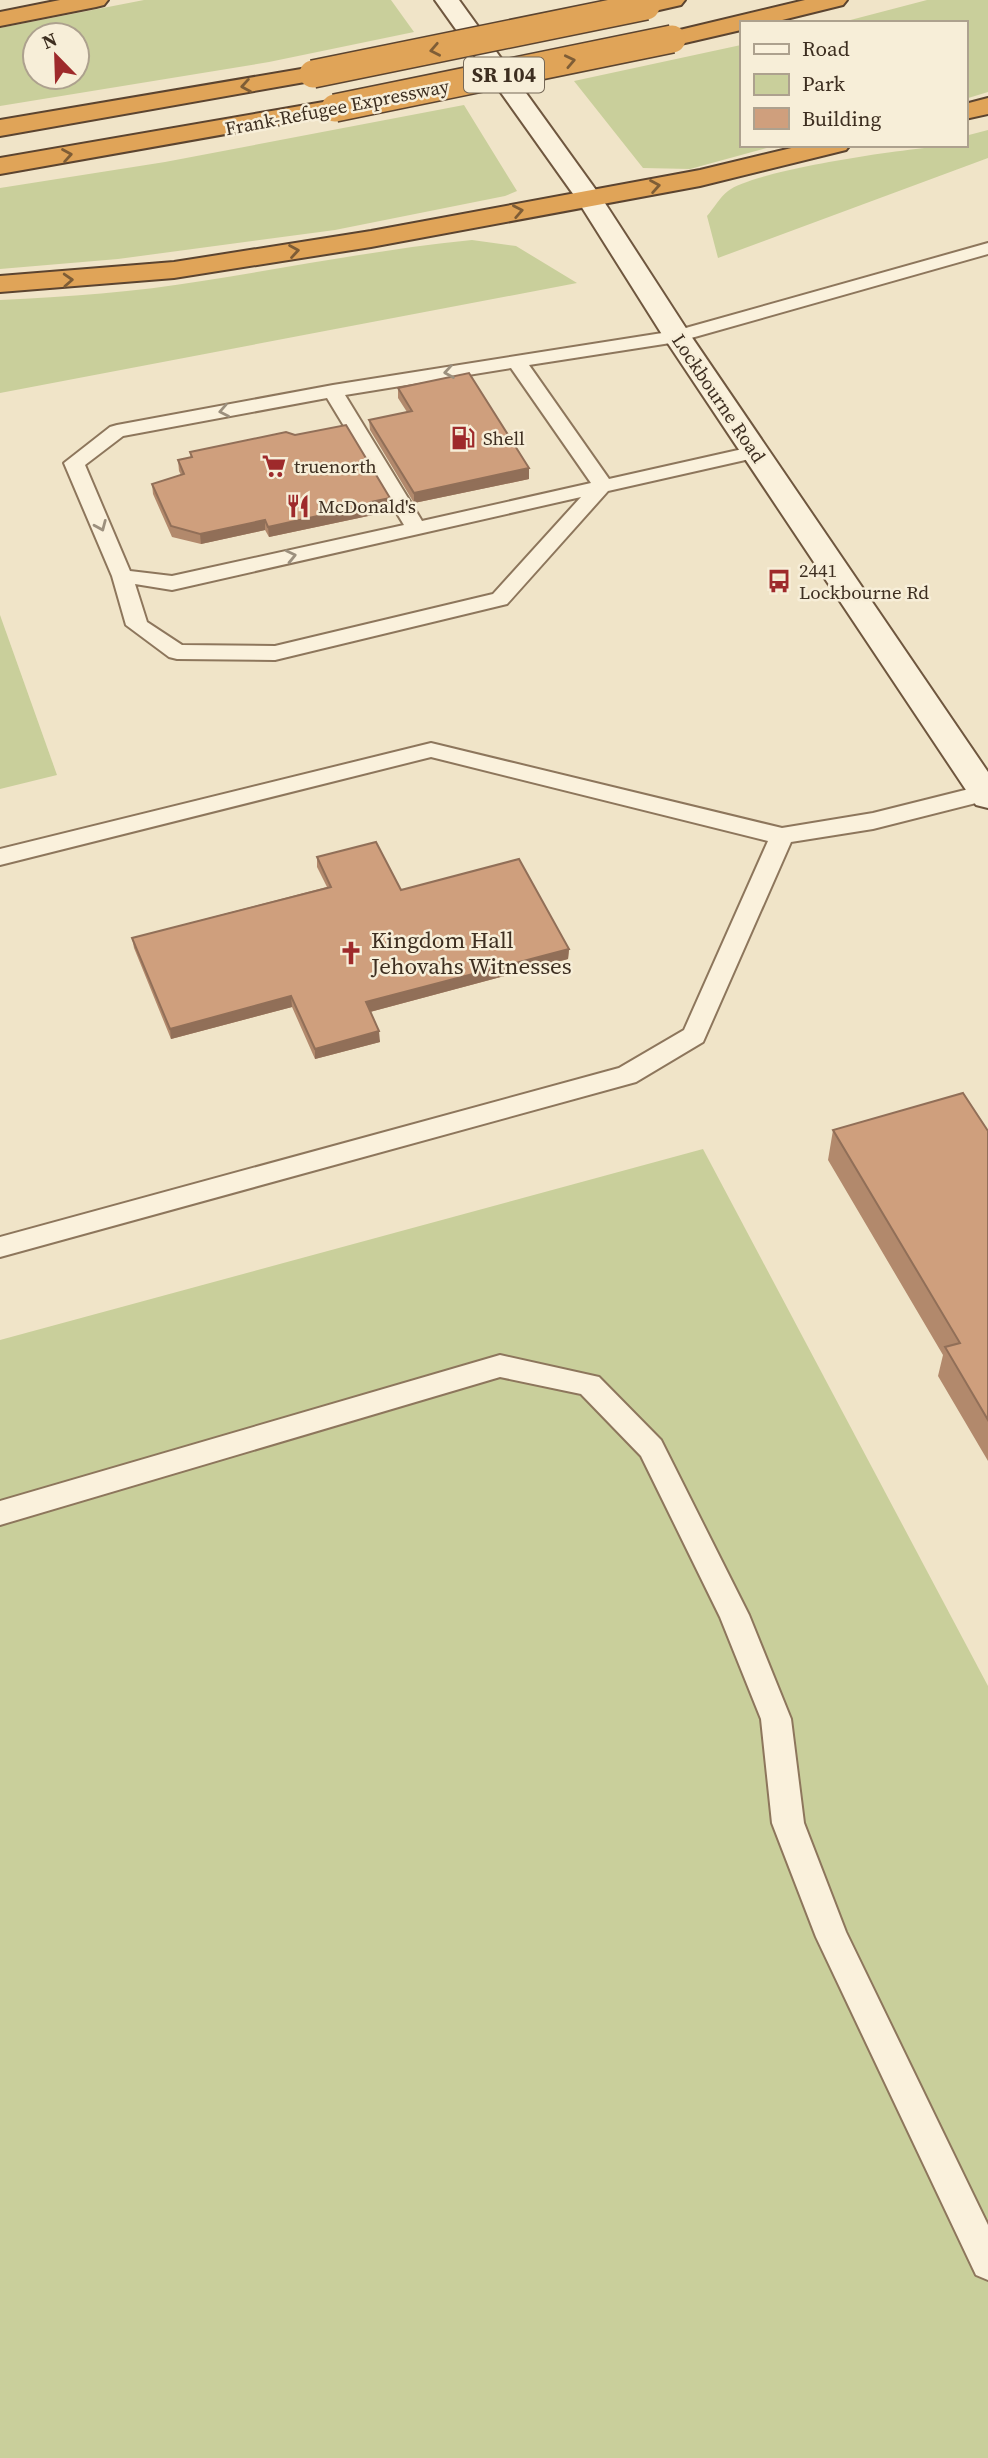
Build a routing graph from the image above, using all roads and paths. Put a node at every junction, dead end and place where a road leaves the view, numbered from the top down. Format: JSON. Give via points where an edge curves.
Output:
{"nodes":[{"id":1,"x":96,"y":0,"type":"edge"},
{"id":2,"x":447,"y":0,"type":"edge"},
{"id":3,"x":673,"y":0,"type":"edge"},
{"id":4,"x":835,"y":0,"type":"edge"},
{"id":5,"x":0,"y":19,"type":"edge"},
{"id":6,"x":747,"y":21,"type":"edge"},
{"id":7,"x":740,"y":23,"type":"edge"},
{"id":8,"x":988,"y":106,"type":"edge"},
{"id":9,"x":967,"y":112,"type":"edge"},
{"id":10,"x":0,"y":128,"type":"edge"},
{"id":11,"x":829,"y":147,"type":"edge"},
{"id":12,"x":0,"y":166,"type":"edge"},
{"id":13,"x":588,"y":197,"type":"junction"},
{"id":14,"x":988,"y":248,"type":"edge"},
{"id":15,"x":0,"y":284,"type":"edge"},
{"id":16,"x":677,"y":336,"type":"junction"},
{"id":17,"x":516,"y":361,"type":"junction"},
{"id":18,"x":333,"y":391,"type":"junction"},
{"id":19,"x":756,"y":452,"type":"junction"},
{"id":20,"x":603,"y":485,"type":"junction"},
{"id":21,"x":416,"y":527,"type":"junction"},
{"id":22,"x":122,"y":576,"type":"junction"},
{"id":23,"x":987,"y":795,"type":"edge"},
{"id":24,"x":782,"y":836,"type":"junction"},
{"id":25,"x":0,"y":857,"type":"edge"},
{"id":26,"x":0,"y":1247,"type":"edge"},
{"id":27,"x":0,"y":1513,"type":"edge"},
{"id":28,"x":988,"y":2263,"type":"edge"}],
"edges":[{"from":1,"to":5,"type":"highway"},
{"from":2,"to":13,"type":"main road","name":"Lockbourne Road"},
{"from":3,"to":10,"type":"highway","name":"Frank-Refugee Expressway","number":"SR 104","one_way":true,"bridge":true,"via":[[313,74]]},
{"from":6,"to":4,"type":"highway","name":"Frank-Refugee Expressway","number":"SR 104","one_way":true,"bridge":true},
{"from":12,"to":7,"type":"highway","name":"Frank-Refugee Expressway","number":"SR 104","one_way":true,"bridge":true,"via":[[335,108]]},
{"from":8,"to":9,"type":"highway"},
{"from":13,"to":11,"type":"highway","one_way":true,"via":[[700,178]]},
{"from":15,"to":13,"type":"highway","one_way":true,"via":[[174,270],[371,239]]},
{"from":13,"to":16,"type":"main road","name":"Lockbourne Road"},
{"from":14,"to":16,"type":"lane"},
{"from":16,"to":17,"type":"lane"},
{"from":16,"to":19,"type":"main road","name":"Lockbourne Road"},
{"from":17,"to":18,"type":"lane","one_way":true},
{"from":17,"to":20,"type":"lane"},
{"from":18,"to":21,"type":"lane"},
{"from":18,"to":22,"type":"lane","one_way":true,"via":[[117,431],[74,463]]},
{"from":19,"to":20,"type":"lane"},
{"from":19,"to":23,"type":"main road","name":"Lockbourne Road"},
{"from":20,"to":21,"type":"lane"},
{"from":20,"to":22,"type":"lane","via":[[500,599],[275,653],[177,652],[137,625]]},
{"from":22,"to":21,"type":"lane","one_way":true,"via":[[172,583]]},
{"from":23,"to":24,"type":"lane"},
{"from":24,"to":25,"type":"lane","via":[[431,750]]},
{"from":24,"to":26,"type":"lane","via":[[694,1036],[627,1075]]},
{"from":27,"to":28,"type":"lane","via":[[500,1366],[589,1385],[651,1447],[734,1615],[776,1719],[788,1823],[832,1937]]}]}
